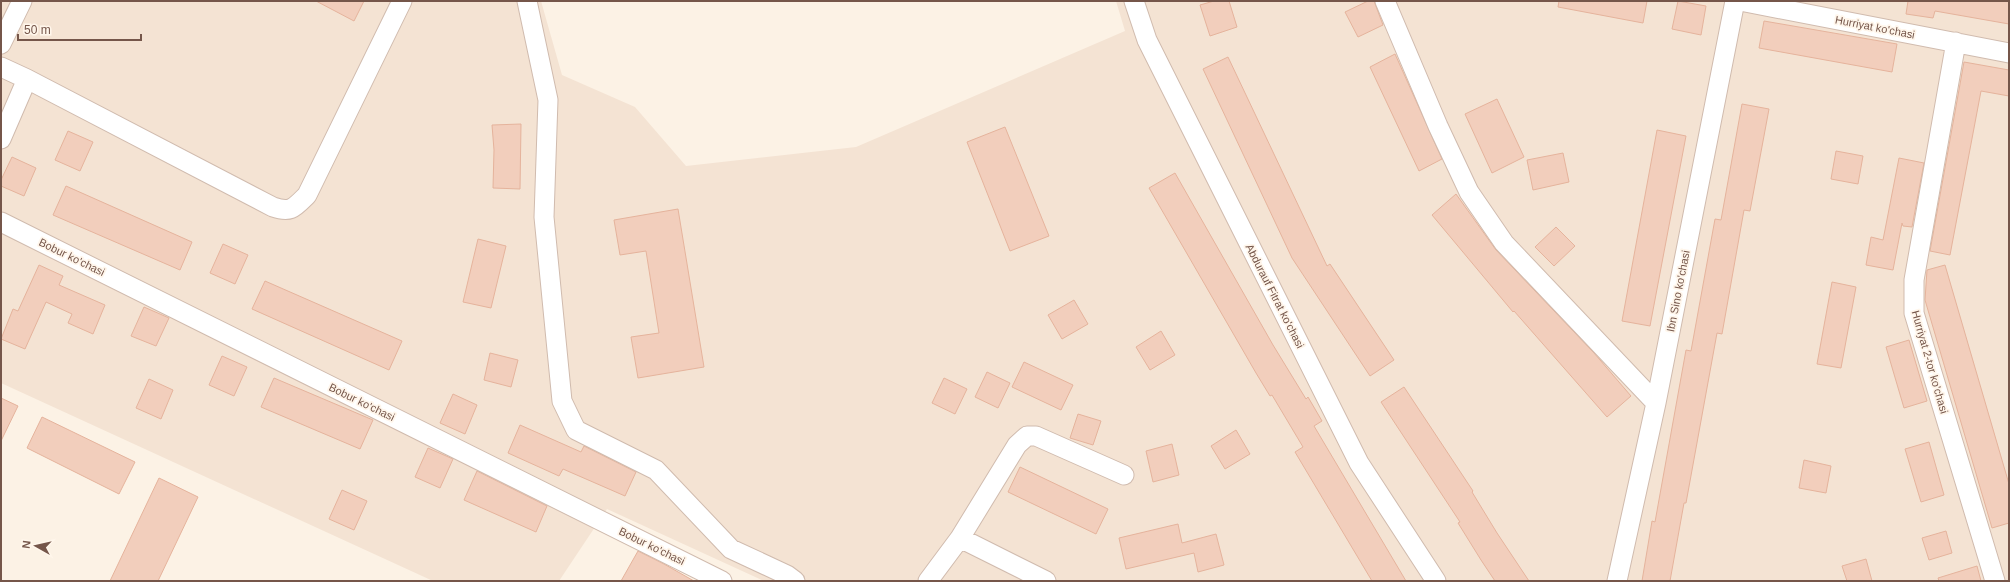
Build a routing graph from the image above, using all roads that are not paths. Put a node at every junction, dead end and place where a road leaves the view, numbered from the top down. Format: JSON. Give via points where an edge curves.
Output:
{"nodes":[{"id":1,"x":22,"y":1,"type":"edge"},
{"id":2,"x":402,"y":1,"type":"edge"},
{"id":3,"x":527,"y":1,"type":"edge"},
{"id":4,"x":1134,"y":1,"type":"edge"},
{"id":5,"x":1385,"y":1,"type":"edge"},
{"id":6,"x":1735,"y":1,"type":"edge"},
{"id":7,"x":1740,"y":1,"type":"edge"},
{"id":8,"x":1956,"y":42,"type":"junction"},
{"id":9,"x":1,"y":44,"type":"edge"},
{"id":10,"x":2009,"y":53,"type":"edge"},
{"id":11,"x":1,"y":67,"type":"edge"},
{"id":12,"x":27,"y":79,"type":"junction"},
{"id":13,"x":1,"y":139,"type":"edge"},
{"id":14,"x":1,"y":222,"type":"edge"},
{"id":15,"x":1656,"y":403,"type":"junction"},
{"id":16,"x":1124,"y":475,"type":"dead end"},
{"id":17,"x":960,"y":538,"type":"junction"},
{"id":18,"x":722,"y":581,"type":"edge"},
{"id":19,"x":795,"y":581,"type":"edge"},
{"id":20,"x":928,"y":581,"type":"edge"},
{"id":21,"x":1046,"y":581,"type":"edge"},
{"id":22,"x":1436,"y":581,"type":"edge"},
{"id":23,"x":1617,"y":581,"type":"edge"},
{"id":24,"x":1995,"y":581,"type":"edge"}],
"edges":[{"from":1,"to":9,"type":"street"},
{"from":2,"to":12,"type":"street","via":[[307,195],[294,208],[284,211]]},
{"from":3,"to":19,"type":"street","via":[[548,100],[544,217],[562,402],[576,430],[656,470],[731,549]]},
{"from":4,"to":22,"type":"street","name":"Abdurauf Fitrat ko'chasi","via":[[1147,40],[1359,463]]},
{"from":5,"to":15,"type":"street","via":[[1469,192],[1504,242]]},
{"from":6,"to":15,"type":"street","name":"Ibn Sino ko'chasi"},
{"from":7,"to":8,"type":"street","name":"Hurriyat ko'chasi"},
{"from":8,"to":10,"type":"street","name":"Hurriyat ko'chasi"},
{"from":8,"to":24,"type":"street","name":"Hurriyat 2-tor ko'chasi","via":[[1914,280],[1914,313]]},
{"from":11,"to":12,"type":"street"},
{"from":12,"to":13,"type":"street"},
{"from":14,"to":18,"type":"street","name":"Bobur ko'chasi"},
{"from":15,"to":23,"type":"street","name":"Ibn Sino ko'chasi"},
{"from":16,"to":17,"type":"street","via":[[1036,436],[1027,436],[1017,445]]},
{"from":17,"to":20,"type":"street"},
{"from":17,"to":21,"type":"street"}]}
